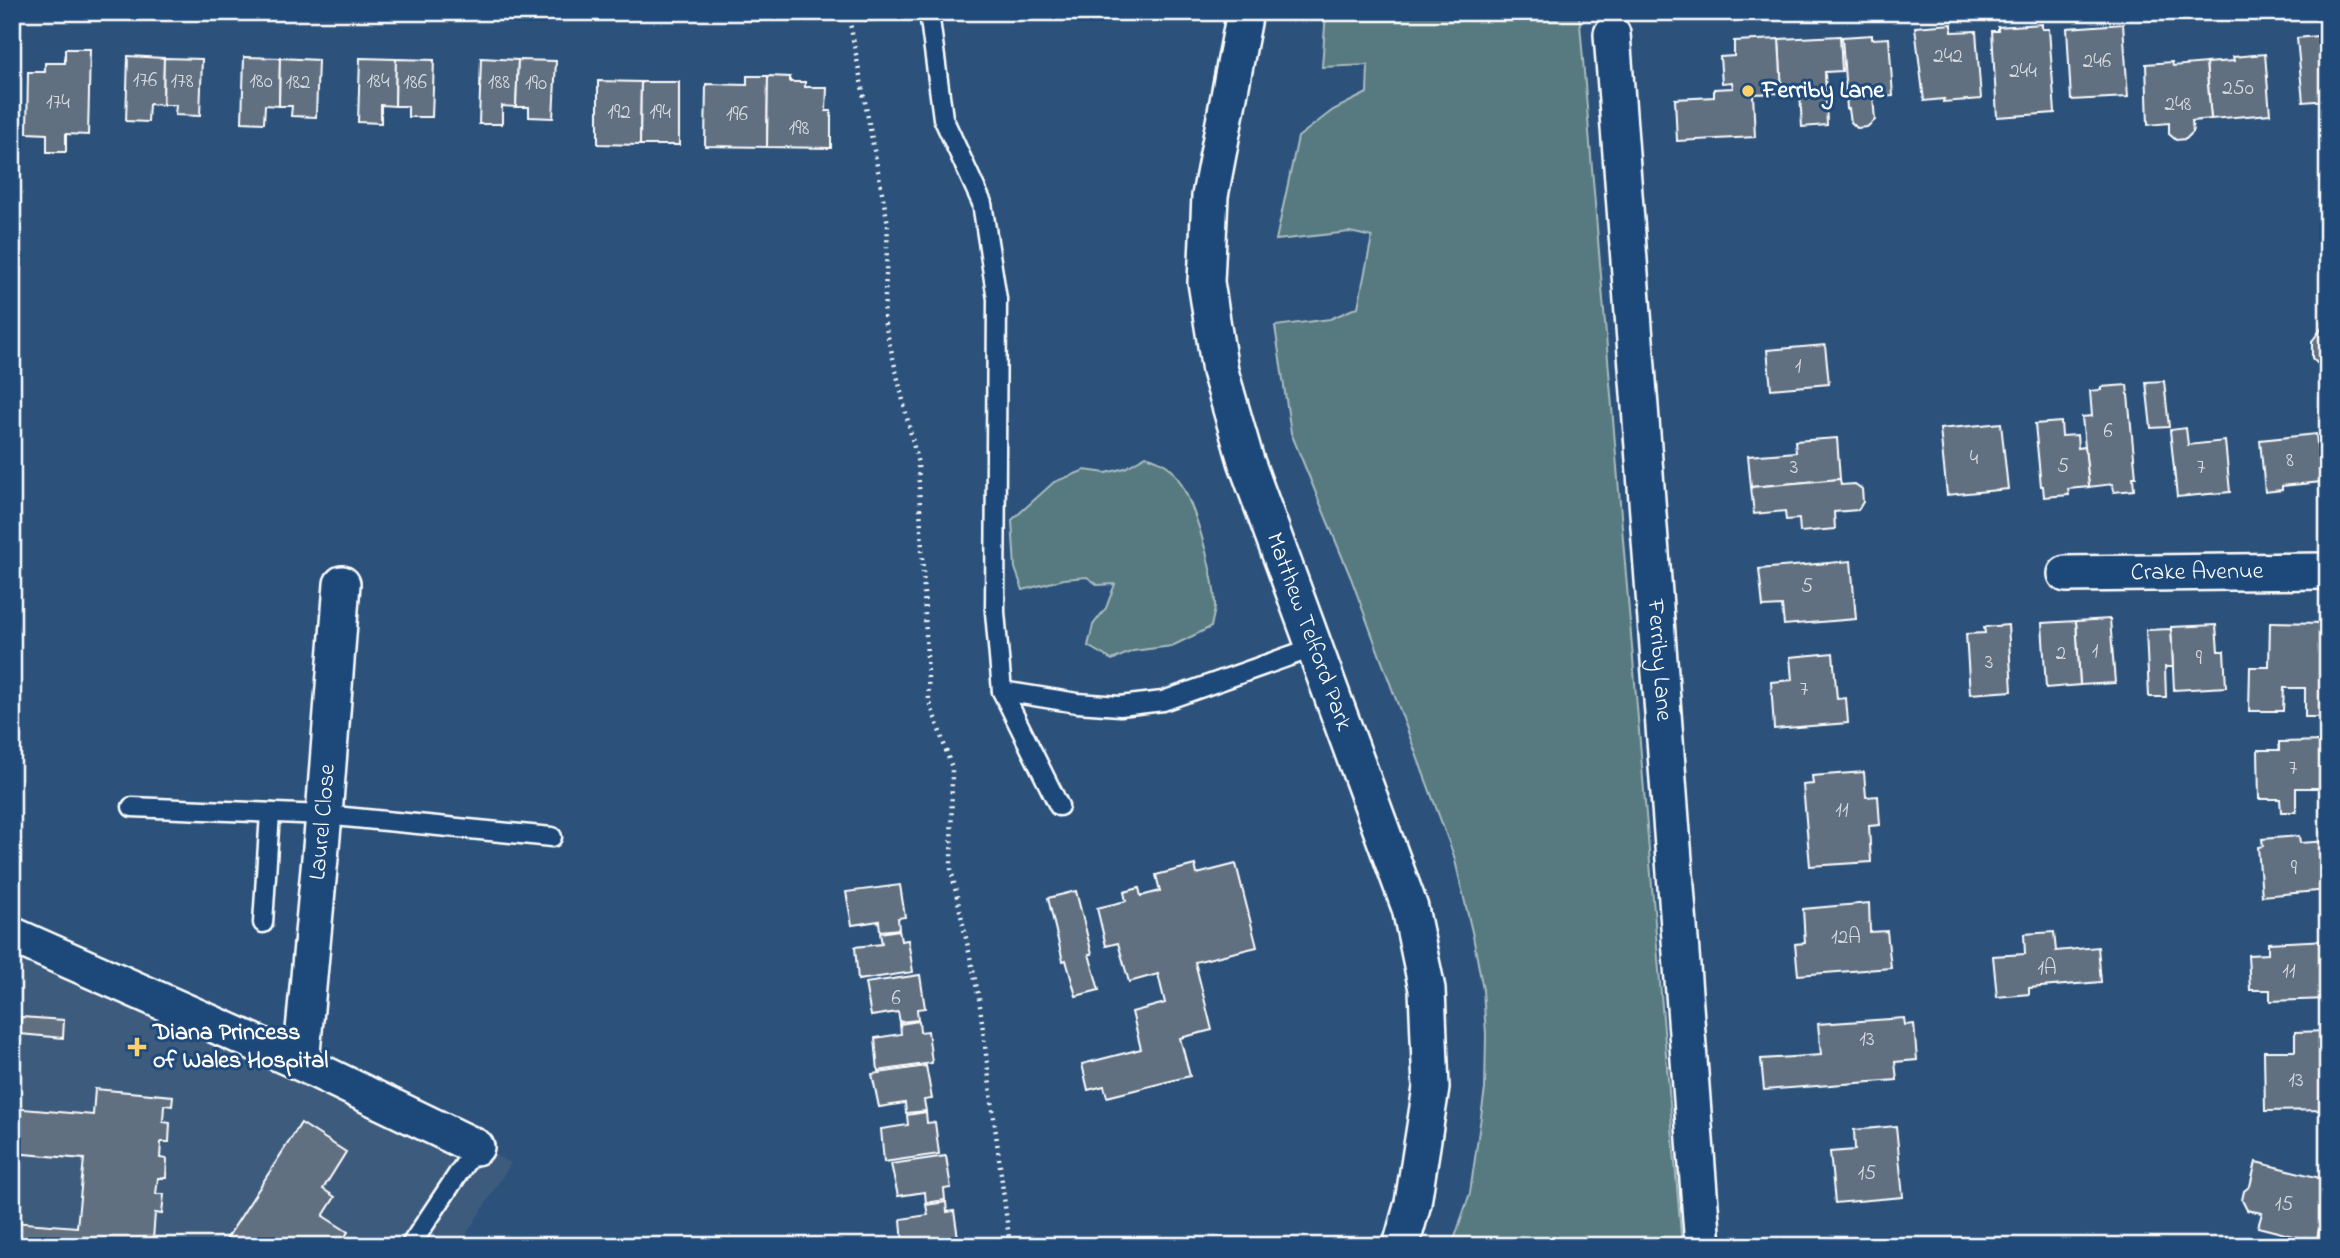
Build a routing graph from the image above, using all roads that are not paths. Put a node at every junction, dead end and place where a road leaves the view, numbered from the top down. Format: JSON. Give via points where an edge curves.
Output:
{"nodes":[{"id":1,"x":929,"y":12,"type":"edge"},
{"id":2,"x":1245,"y":12,"type":"edge"},
{"id":3,"x":1612,"y":34,"type":"dead end"},
{"id":4,"x":2328,"y":571,"type":"edge"},
{"id":5,"x":2066,"y":574,"type":"dead end"},
{"id":6,"x":342,"y":583,"type":"dead end"},
{"id":7,"x":1315,"y":647,"type":"junction"},
{"id":8,"x":1002,"y":691,"type":"junction"},
{"id":9,"x":1059,"y":806,"type":"dead end"},
{"id":10,"x":132,"y":807,"type":"dead end"},
{"id":11,"x":270,"y":813,"type":"junction"},
{"id":12,"x":324,"y":815,"type":"junction"},
{"id":13,"x":552,"y":837,"type":"dead end"},
{"id":14,"x":263,"y":923,"type":"dead end"},
{"id":15,"x":12,"y":934,"type":"edge"},
{"id":16,"x":301,"y":1063,"type":"junction"},
{"id":17,"x":475,"y":1147,"type":"joint"},
{"id":18,"x":410,"y":1246,"type":"edge"},
{"id":19,"x":1401,"y":1246,"type":"edge"},
{"id":20,"x":1703,"y":1246,"type":"edge"}],
"edges":[{"from":1,"to":8,"type":"lane","via":[[943,118],[982,203],[998,299],[995,612]]},
{"from":2,"to":7,"type":"street","name":"Matthew Telford Park","via":[[1210,196],[1206,282],[1220,371],[1246,461]]},
{"from":3,"to":20,"type":"street","name":"Ferriby Lane"},
{"from":4,"to":5,"type":"street","name":"Crake Avenue"},
{"from":6,"to":12,"type":"street","name":"Laurel Close"},
{"from":7,"to":8,"type":"lane","via":[[1163,701],[1120,706]]},
{"from":7,"to":19,"type":"street","name":"Matthew Telford Park","via":[[1410,908],[1427,989],[1431,1088],[1413,1203]]},
{"from":8,"to":9,"type":"lane"},
{"from":10,"to":11,"type":"lane"},
{"from":11,"to":12,"type":"lane"},
{"from":11,"to":14,"type":"lane"},
{"from":12,"to":13,"type":"lane"},
{"from":12,"to":16,"type":"street","name":"Laurel Close"},
{"from":15,"to":16,"type":"street"},
{"from":16,"to":17,"type":"street"},
{"from":17,"to":18,"type":"lane"}]}
